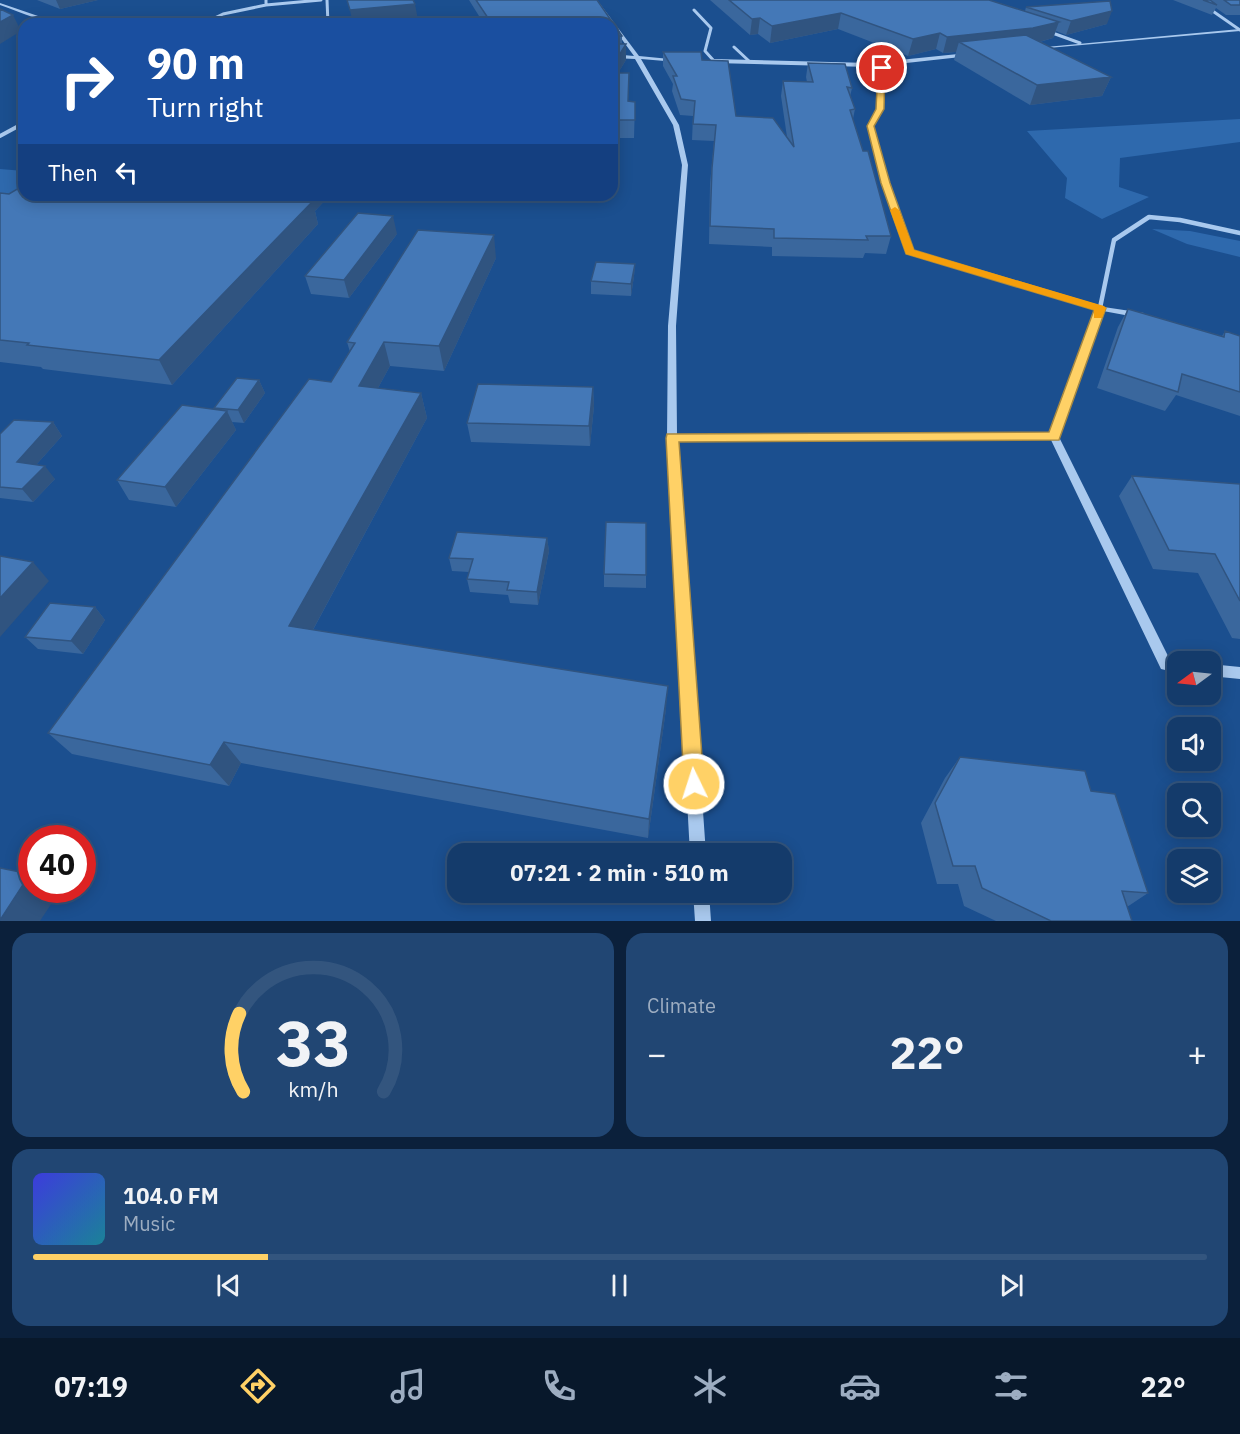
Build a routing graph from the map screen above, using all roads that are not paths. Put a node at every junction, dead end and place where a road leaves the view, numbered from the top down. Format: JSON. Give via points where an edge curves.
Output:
{"nodes":[{"id":1,"x":266,"y":0,"type":"edge"},
{"id":2,"x":321,"y":0,"type":"edge"},
{"id":3,"x":327,"y":0,"type":"edge"},
{"id":4,"x":595,"y":0,"type":"edge"},
{"id":5,"x":1202,"y":0,"type":"edge"},
{"id":6,"x":0,"y":4,"type":"edge"},
{"id":7,"x":266,"y":5,"type":"junction"},
{"id":8,"x":694,"y":10,"type":"dead end"},
{"id":9,"x":41,"y":18,"type":"edge"},
{"id":10,"x":215,"y":18,"type":"edge"},
{"id":11,"x":328,"y":18,"type":"edge"},
{"id":12,"x":608,"y":18,"type":"edge"},
{"id":13,"x":1240,"y":30,"type":"edge"},
{"id":14,"x":618,"y":31,"type":"edge"},
{"id":15,"x":1045,"y":31,"type":"edge"},
{"id":16,"x":1080,"y":43,"type":"junction"},
{"id":17,"x":734,"y":47,"type":"dead end"},
{"id":18,"x":1033,"y":48,"type":"edge"},
{"id":19,"x":974,"y":55,"type":"edge"},
{"id":20,"x":618,"y":56,"type":"edge"},
{"id":21,"x":638,"y":58,"type":"junction"},
{"id":22,"x":685,"y":60,"type":"edge"},
{"id":23,"x":704,"y":60,"type":"edge"},
{"id":24,"x":714,"y":61,"type":"junction"},
{"id":25,"x":749,"y":62,"type":"junction"},
{"id":26,"x":879,"y":65,"type":"junction"},
{"id":27,"x":18,"y":126,"type":"edge"},
{"id":28,"x":0,"y":136,"type":"edge"},
{"id":29,"x":1240,"y":233,"type":"edge"},
{"id":30,"x":1100,"y":308,"type":"junction"},
{"id":31,"x":1149,"y":317,"type":"edge"},
{"id":32,"x":1054,"y":437,"type":"junction"},
{"id":33,"x":672,"y":438,"type":"junction"},
{"id":34,"x":1167,"y":665,"type":"edge"},
{"id":35,"x":1221,"y":671,"type":"edge"},
{"id":36,"x":1240,"y":673,"type":"edge"},
{"id":37,"x":697,"y":843,"type":"edge"},
{"id":38,"x":702,"y":903,"type":"edge"},
{"id":39,"x":703,"y":921,"type":"edge"}],
"edges":[{"from":1,"to":7,"type":"street"},
{"from":2,"to":7,"type":"street"},
{"from":3,"to":11,"type":"street"},
{"from":4,"to":12,"type":"street"},
{"from":5,"to":13,"type":"street"},
{"from":6,"to":9,"type":"street"},
{"from":7,"to":10,"type":"street"},
{"from":8,"to":24,"type":"street","via":[[711,28],[705,51]]},
{"from":13,"to":16,"type":"street"},
{"from":14,"to":21,"type":"street"},
{"from":15,"to":16,"type":"street"},
{"from":16,"to":18,"type":"street"},
{"from":17,"to":25,"type":"street"},
{"from":19,"to":26,"type":"street"},
{"from":20,"to":21,"type":"street"},
{"from":21,"to":22,"type":"street"},
{"from":21,"to":33,"type":"street","via":[[676,125],[685,165],[672,326]]},
{"from":23,"to":24,"type":"street"},
{"from":24,"to":25,"type":"street"},
{"from":25,"to":26,"type":"street"},
{"from":26,"to":30,"type":"street","via":[[883,83],[880,109],[871,126],[885,183],[909,252]]},
{"from":27,"to":28,"type":"street"},
{"from":29,"to":30,"type":"street","via":[[1149,217],[1114,240]]},
{"from":30,"to":31,"type":"street"},
{"from":30,"to":32,"type":"street"},
{"from":32,"to":33,"type":"street"},
{"from":32,"to":34,"type":"street"},
{"from":33,"to":37,"type":"street"},
{"from":35,"to":36,"type":"street"},
{"from":38,"to":39,"type":"street"}]}
